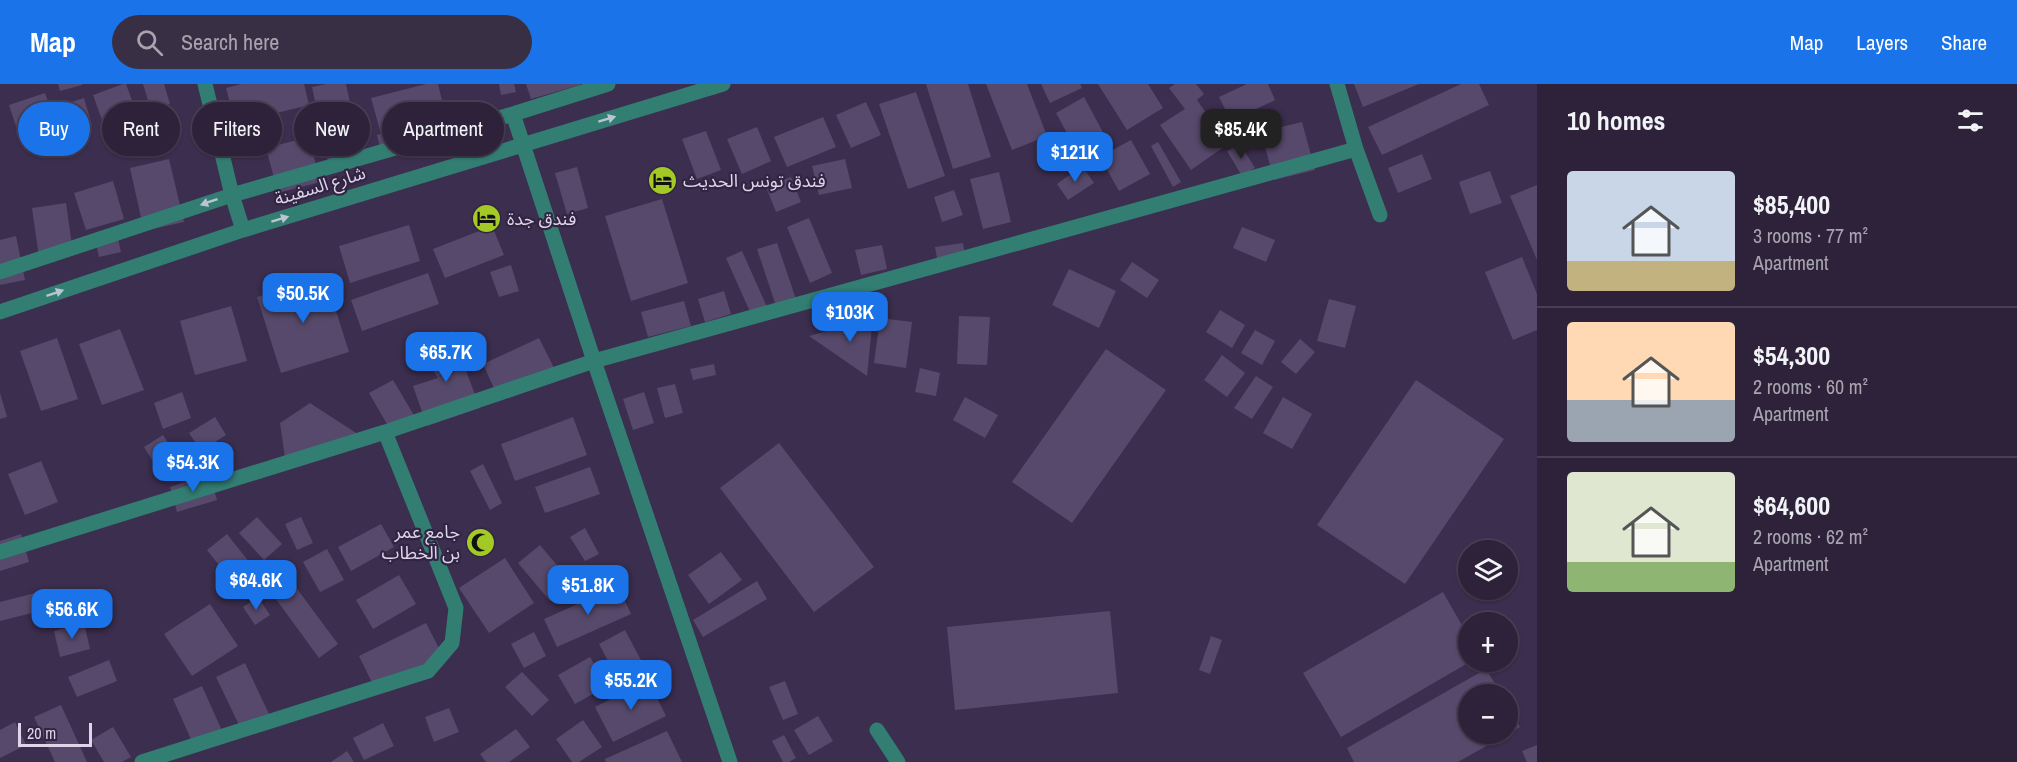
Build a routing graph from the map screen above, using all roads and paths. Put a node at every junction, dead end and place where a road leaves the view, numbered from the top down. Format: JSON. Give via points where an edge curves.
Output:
{"nodes":[{"id":1,"x":205,"y":84,"type":"edge"},
{"id":2,"x":608,"y":84,"type":"edge"},
{"id":3,"x":723,"y":84,"type":"edge"},
{"id":4,"x":1337,"y":84,"type":"edge"},
{"id":5,"x":513,"y":114,"type":"junction"},
{"id":6,"x":523,"y":145,"type":"junction"},
{"id":7,"x":1356,"y":149,"type":"junction"},
{"id":8,"x":232,"y":195,"type":"junction"},
{"id":9,"x":1380,"y":214,"type":"dead end"},
{"id":10,"x":243,"y":230,"type":"junction"},
{"id":11,"x":0,"y":273,"type":"edge"},
{"id":12,"x":0,"y":312,"type":"edge"},
{"id":13,"x":594,"y":361,"type":"junction"},
{"id":14,"x":385,"y":432,"type":"junction"},
{"id":15,"x":0,"y":552,"type":"edge"},
{"id":16,"x":877,"y":730,"type":"dead end"},
{"id":17,"x":142,"y":762,"type":"edge"},
{"id":18,"x":730,"y":762,"type":"edge"},
{"id":19,"x":898,"y":762,"type":"edge"}],
"edges":[{"from":1,"to":8,"type":"street"},
{"from":2,"to":5,"type":"street","name":"شارع السفينة"},
{"from":6,"to":3,"type":"street","name":"شارع السفينة","one_way":true},
{"from":4,"to":7,"type":"street"},
{"from":5,"to":6,"type":"street"},
{"from":5,"to":8,"type":"street","name":"شارع السفينة"},
{"from":10,"to":6,"type":"street","name":"شارع السفينة","one_way":true},
{"from":6,"to":13,"type":"street"},
{"from":7,"to":9,"type":"street"},
{"from":7,"to":13,"type":"street"},
{"from":8,"to":10,"type":"street"},
{"from":8,"to":11,"type":"street","name":"شارع السفينة","one_way":true},
{"from":12,"to":10,"type":"street","name":"شارع السفينة","one_way":true},
{"from":13,"to":14,"type":"street"},
{"from":13,"to":18,"type":"street"},
{"from":14,"to":15,"type":"street"},
{"from":14,"to":17,"type":"street","via":[[456,608],[452,644],[428,671]]},
{"from":16,"to":19,"type":"street"}]}
